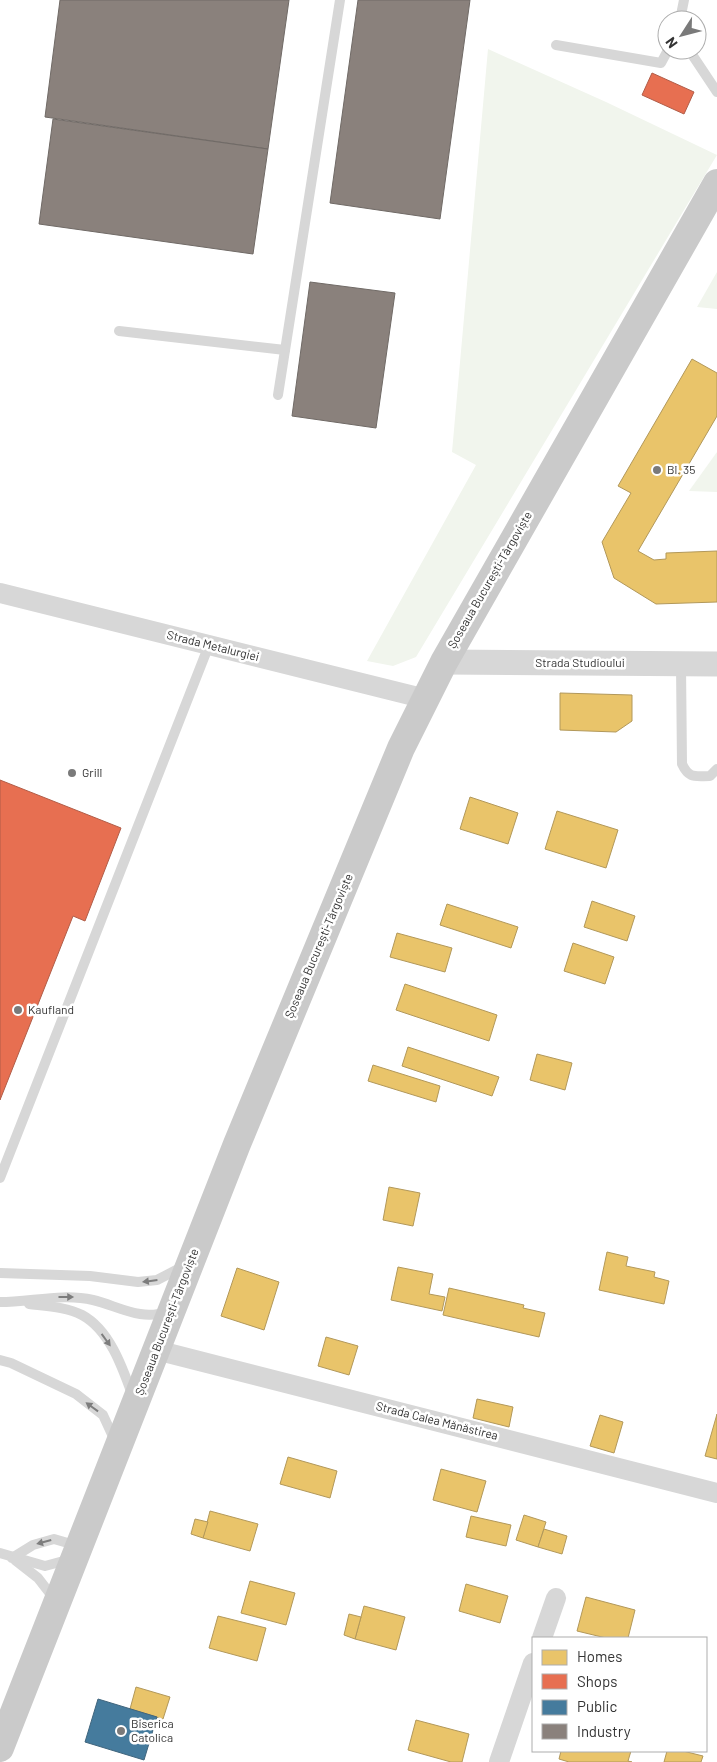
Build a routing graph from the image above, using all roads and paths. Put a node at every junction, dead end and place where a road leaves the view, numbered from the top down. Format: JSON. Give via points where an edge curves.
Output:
{"nodes":[{"id":1,"x":340,"y":0,"type":"edge"},
{"id":2,"x":556,"y":45,"type":"dead end"},
{"id":3,"x":663,"y":60,"type":"edge"},
{"id":4,"x":695,"y":60,"type":"edge"},
{"id":5,"x":717,"y":92,"type":"edge"},
{"id":6,"x":717,"y":183,"type":"edge"},
{"id":7,"x":119,"y":331,"type":"dead end"},
{"id":8,"x":285,"y":350,"type":"junction"},
{"id":9,"x":278,"y":394,"type":"dead end"},
{"id":10,"x":0,"y":593,"type":"edge"},
{"id":11,"x":209,"y":645,"type":"junction"},
{"id":12,"x":444,"y":662,"type":"junction"},
{"id":13,"x":681,"y":663,"type":"junction"},
{"id":14,"x":717,"y":664,"type":"edge"},
{"id":15,"x":426,"y":699,"type":"junction"},
{"id":16,"x":717,"y":769,"type":"edge"},
{"id":17,"x":0,"y":1178,"type":"edge"},
{"id":18,"x":192,"y":1257,"type":"junction"},
{"id":19,"x":0,"y":1264,"type":"edge"},
{"id":20,"x":0,"y":1273,"type":"edge"},
{"id":21,"x":14,"y":1274,"type":"junction"},
{"id":22,"x":0,"y":1302,"type":"edge"},
{"id":23,"x":18,"y":1302,"type":"junction"},
{"id":24,"x":172,"y":1309,"type":"junction"},
{"id":25,"x":156,"y":1350,"type":"junction"},
{"id":26,"x":0,"y":1360,"type":"edge"},
{"id":27,"x":135,"y":1403,"type":"junction"},
{"id":28,"x":118,"y":1446,"type":"junction"},
{"id":29,"x":717,"y":1493,"type":"edge"},
{"id":30,"x":77,"y":1552,"type":"junction"},
{"id":31,"x":0,"y":1553,"type":"edge"},
{"id":32,"x":12,"y":1558,"type":"junction"},
{"id":33,"x":556,"y":1598,"type":"dead end"},
{"id":34,"x":57,"y":1603,"type":"junction"},
{"id":35,"x":542,"y":1637,"type":"edge"},
{"id":36,"x":532,"y":1666,"type":"edge"},
{"id":37,"x":0,"y":1748,"type":"edge"},
{"id":38,"x":499,"y":1762,"type":"edge"}],
"edges":[{"from":1,"to":8,"type":"lane"},
{"from":2,"to":3,"type":"lane","via":[[661,63]]},
{"from":4,"to":5,"type":"lane"},
{"from":6,"to":12,"type":"main road","name":"Șoseaua București-Târgoviște"},
{"from":7,"to":8,"type":"lane"},
{"from":8,"to":9,"type":"lane"},
{"from":10,"to":11,"type":"street","name":"Strada Metalurgiei"},
{"from":11,"to":15,"type":"street","name":"Strada Metalurgiei"},
{"from":11,"to":17,"type":"lane"},
{"from":12,"to":13,"type":"street","name":"Strada Studioului"},
{"from":12,"to":15,"type":"main road","name":"Șoseaua București-Târgoviște"},
{"from":13,"to":14,"type":"street","name":"Strada Studioului"},
{"from":13,"to":16,"type":"lane","via":[[682,764],[690,776],[710,776]]},
{"from":15,"to":18,"type":"main road","name":"Șoseaua București-Târgoviște","via":[[401,748]]},
{"from":18,"to":21,"type":"lane","one_way":true,"via":[[170,1274],[157,1280],[138,1282],[90,1276]]},
{"from":18,"to":24,"type":"main road","name":"Șoseaua București-Târgoviște"},
{"from":19,"to":21,"type":"lane"},
{"from":20,"to":21,"type":"lane"},
{"from":22,"to":23,"type":"lane"},
{"from":23,"to":24,"type":"lane","one_way":true,"via":[[71,1297],[140,1315],[159,1315]]},
{"from":23,"to":27,"type":"lane","one_way":true,"via":[[72,1311],[94,1324],[116,1355]]},
{"from":24,"to":25,"type":"main road","name":"Șoseaua București-Târgoviște"},
{"from":25,"to":27,"type":"main road","name":"Șoseaua București-Târgoviște"},
{"from":25,"to":29,"type":"street","name":"Strada Calea Mănăstirea"},
{"from":28,"to":26,"type":"lane","one_way":true,"via":[[103,1415],[76,1394]]},
{"from":27,"to":28,"type":"main road","name":"Șoseaua București-Târgoviște"},
{"from":28,"to":30,"type":"main road","name":"Șoseaua București-Târgoviște"},
{"from":30,"to":32,"type":"lane","via":[[45,1566]]},
{"from":30,"to":32,"type":"lane","one_way":true,"via":[[54,1539],[33,1545]]},
{"from":30,"to":34,"type":"main road","name":"Șoseaua București-Târgoviște"},
{"from":31,"to":32,"type":"lane"},
{"from":32,"to":34,"type":"lane","via":[[38,1578]]},
{"from":33,"to":35,"type":"street"},
{"from":34,"to":37,"type":"main road","name":"Șoseaua București-Târgoviște"},
{"from":36,"to":38,"type":"street"}]}
